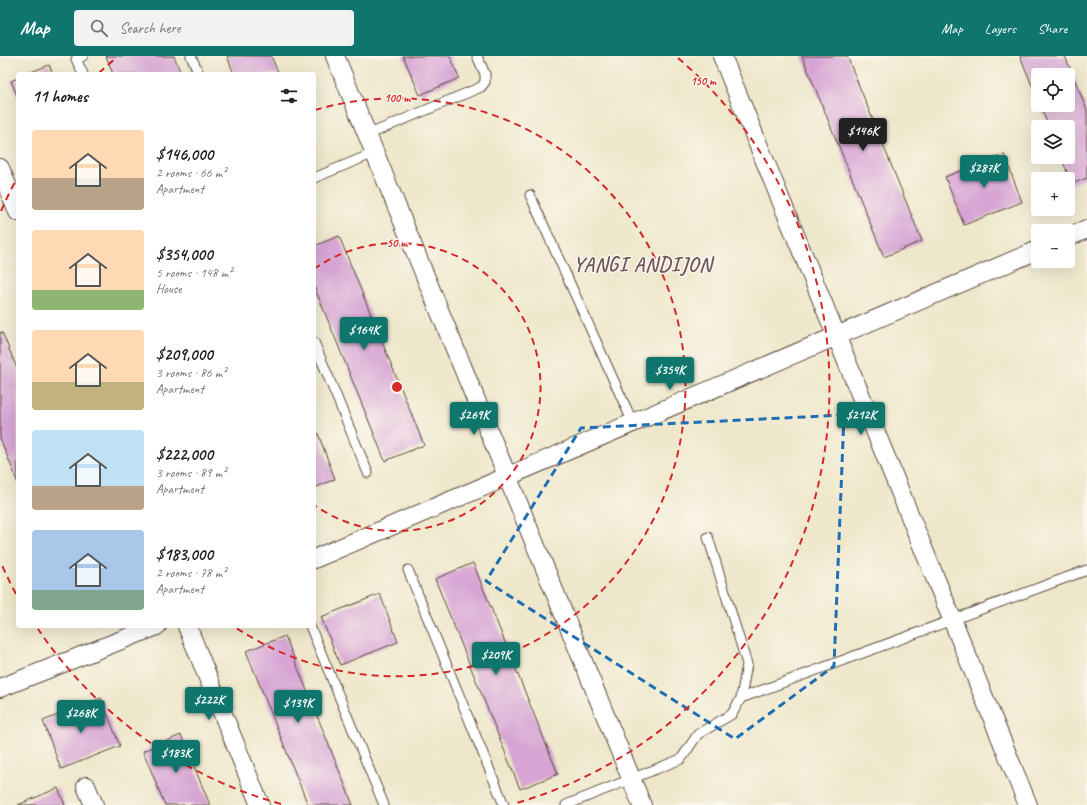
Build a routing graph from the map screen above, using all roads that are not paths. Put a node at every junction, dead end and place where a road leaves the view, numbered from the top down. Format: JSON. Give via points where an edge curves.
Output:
{"nodes":[{"id":1,"x":83,"y":56,"type":"edge"},
{"id":2,"x":191,"y":56,"type":"edge"},
{"id":3,"x":335,"y":56,"type":"edge"},
{"id":4,"x":478,"y":56,"type":"edge"},
{"id":5,"x":722,"y":56,"type":"edge"},
{"id":6,"x":82,"y":72,"type":"edge"},
{"id":7,"x":198,"y":72,"type":"edge"},
{"id":8,"x":367,"y":135,"type":"junction"},
{"id":9,"x":374,"y":153,"type":"junction"},
{"id":10,"x":0,"y":168,"type":"edge"},
{"id":11,"x":316,"y":177,"type":"edge"},
{"id":12,"x":530,"y":195,"type":"dead end"},
{"id":13,"x":16,"y":207,"type":"edge"},
{"id":14,"x":1087,"y":229,"type":"edge"},
{"id":15,"x":1075,"y":234,"type":"edge"},
{"id":16,"x":1031,"y":253,"type":"edge"},
{"id":17,"x":836,"y":336,"type":"junction"},
{"id":18,"x":316,"y":347,"type":"edge"},
{"id":19,"x":633,"y":423,"type":"junction"},
{"id":20,"x":368,"y":473,"type":"dead end"},
{"id":21,"x":507,"y":477,"type":"junction"},
{"id":22,"x":708,"y":537,"type":"dead end"},
{"id":23,"x":316,"y":559,"type":"edge"},
{"id":24,"x":408,"y":570,"type":"dead end"},
{"id":25,"x":1087,"y":570,"type":"edge"},
{"id":26,"x":954,"y":618,"type":"junction"},
{"id":27,"x":152,"y":628,"type":"edge"},
{"id":28,"x":188,"y":628,"type":"edge"},
{"id":29,"x":311,"y":628,"type":"edge"},
{"id":30,"x":0,"y":688,"type":"edge"},
{"id":31,"x":741,"y":698,"type":"junction"},
{"id":32,"x":631,"y":778,"type":"junction"},
{"id":33,"x":86,"y":786,"type":"dead end"},
{"id":34,"x":94,"y":805,"type":"edge"},
{"id":35,"x":260,"y":805,"type":"edge"},
{"id":36,"x":384,"y":805,"type":"edge"},
{"id":37,"x":504,"y":805,"type":"edge"},
{"id":38,"x":566,"y":805,"type":"edge"},
{"id":39,"x":642,"y":805,"type":"edge"},
{"id":40,"x":1028,"y":805,"type":"edge"}],
"edges":[{"from":1,"to":6,"type":"lane","via":[[76,59]]},
{"from":2,"to":7,"type":"lane"},
{"from":3,"to":8,"type":"street"},
{"from":4,"to":8,"type":"lane","via":[[485,74],[485,82],[481,86]]},
{"from":5,"to":17,"type":"street"},
{"from":8,"to":9,"type":"street"},
{"from":9,"to":11,"type":"lane"},
{"from":9,"to":21,"type":"street"},
{"from":10,"to":13,"type":"street"},
{"from":12,"to":19,"type":"lane"},
{"from":14,"to":15,"type":"street"},
{"from":16,"to":17,"type":"street"},
{"from":17,"to":19,"type":"street"},
{"from":17,"to":26,"type":"street"},
{"from":18,"to":20,"type":"lane"},
{"from":19,"to":21,"type":"street"},
{"from":21,"to":23,"type":"street"},
{"from":21,"to":32,"type":"street"},
{"from":22,"to":31,"type":"lane","via":[[747,664]]},
{"from":24,"to":37,"type":"lane"},
{"from":25,"to":26,"type":"lane"},
{"from":26,"to":31,"type":"lane"},
{"from":26,"to":40,"type":"street"},
{"from":27,"to":30,"type":"street"},
{"from":28,"to":35,"type":"street"},
{"from":29,"to":36,"type":"lane"},
{"from":31,"to":32,"type":"lane","via":[[732,714],[698,734],[681,759]]},
{"from":32,"to":38,"type":"lane"},
{"from":32,"to":39,"type":"street"},
{"from":33,"to":34,"type":"street"}]}
